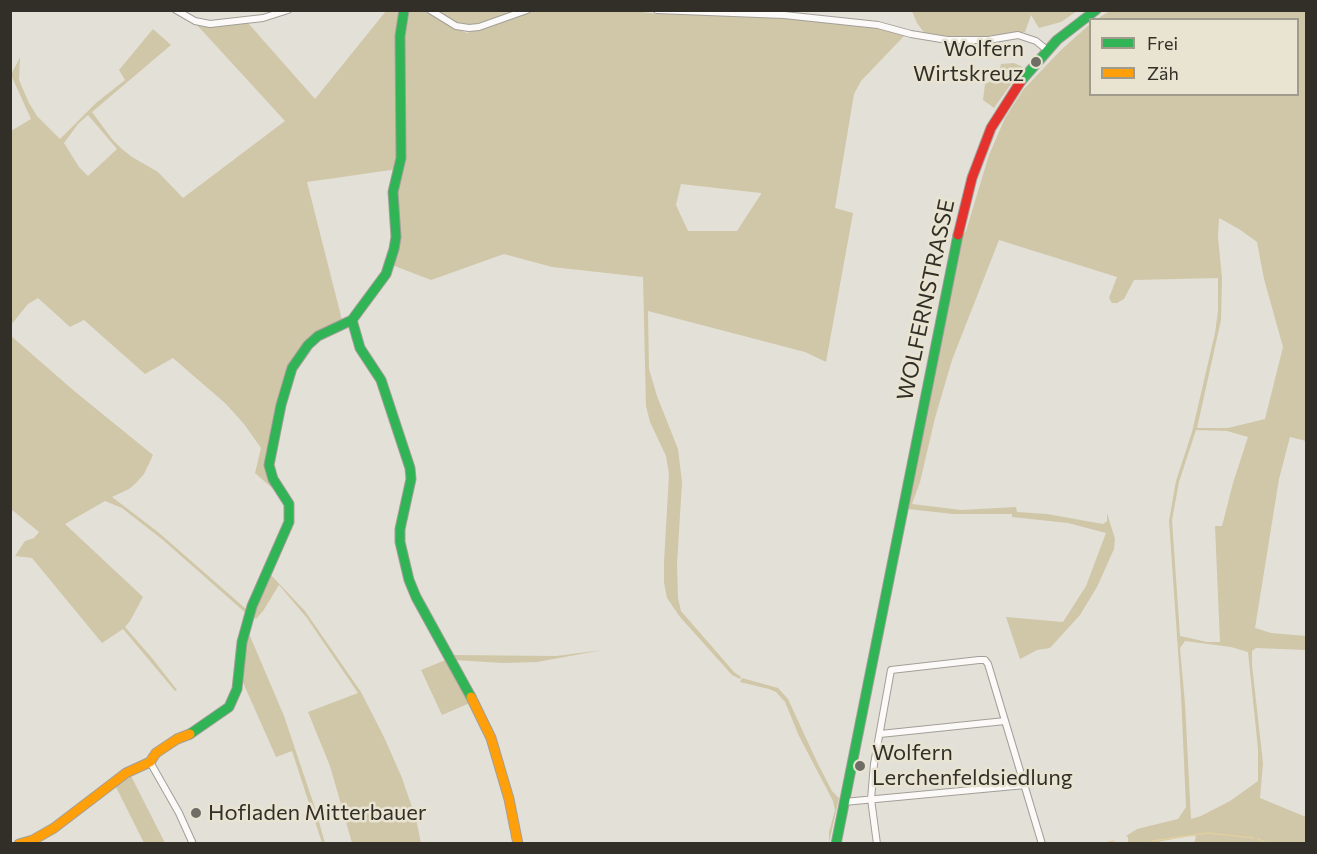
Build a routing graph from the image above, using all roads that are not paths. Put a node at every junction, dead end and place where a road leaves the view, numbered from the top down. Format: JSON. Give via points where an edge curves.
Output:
{"nodes":[{"id":1,"x":176,"y":10,"type":"edge"},
{"id":2,"x":288,"y":10,"type":"edge"},
{"id":3,"x":404,"y":10,"type":"edge"},
{"id":4,"x":430,"y":10,"type":"edge"},
{"id":5,"x":528,"y":10,"type":"edge"},
{"id":6,"x":657,"y":10,"type":"edge"},
{"id":7,"x":1096,"y":10,"type":"edge"},
{"id":8,"x":1047,"y":50,"type":"junction"},
{"id":9,"x":352,"y":320,"type":"junction"},
{"id":10,"x":1005,"y":721,"type":"junction"},
{"id":11,"x":880,"y":734,"type":"junction"},
{"id":12,"x":150,"y":762,"type":"junction"},
{"id":13,"x":1024,"y":785,"type":"junction"},
{"id":14,"x":871,"y":799,"type":"junction"},
{"id":15,"x":844,"y":802,"type":"junction"},
{"id":16,"x":19,"y":843,"type":"edge"},
{"id":17,"x":193,"y":843,"type":"edge"},
{"id":18,"x":518,"y":843,"type":"edge"},
{"id":19,"x":836,"y":843,"type":"edge"},
{"id":20,"x":877,"y":843,"type":"edge"},
{"id":21,"x":1042,"y":843,"type":"edge"}],
"edges":[{"from":1,"to":2,"type":"street","via":[[210,24],[263,18]]},
{"from":3,"to":9,"type":"street","via":[[400,36],[401,158],[393,192],[394,249],[386,274]]},
{"from":4,"to":5,"type":"street","via":[[456,26],[468,28]]},
{"from":6,"to":8,"type":"street","via":[[795,16],[878,25],[947,40],[1018,35]]},
{"from":7,"to":8,"type":"street","name":"WOLFERNSTRASSE"},
{"from":8,"to":15,"type":"street","name":"WOLFERNSTRASSE","via":[[999,114],[972,178]]},
{"from":9,"to":12,"type":"street","via":[[318,336],[292,368],[269,465],[289,504],[289,522],[252,606],[242,642],[237,689],[229,707],[156,753]]},
{"from":9,"to":18,"type":"street","via":[[360,348],[381,380],[410,468],[400,521],[404,563],[416,597],[491,738]]},
{"from":10,"to":11,"type":"street"},
{"from":10,"to":11,"type":"street","via":[[985,660],[895,668],[891,670]]},
{"from":10,"to":13,"type":"street"},
{"from":11,"to":14,"type":"street"},
{"from":12,"to":16,"type":"street","via":[[126,773],[44,834]]},
{"from":12,"to":17,"type":"street"},
{"from":13,"to":14,"type":"street"},
{"from":13,"to":21,"type":"street"},
{"from":14,"to":15,"type":"street"},
{"from":14,"to":20,"type":"street"},
{"from":15,"to":19,"type":"street","name":"WOLFERNSTRASSE"}]}
